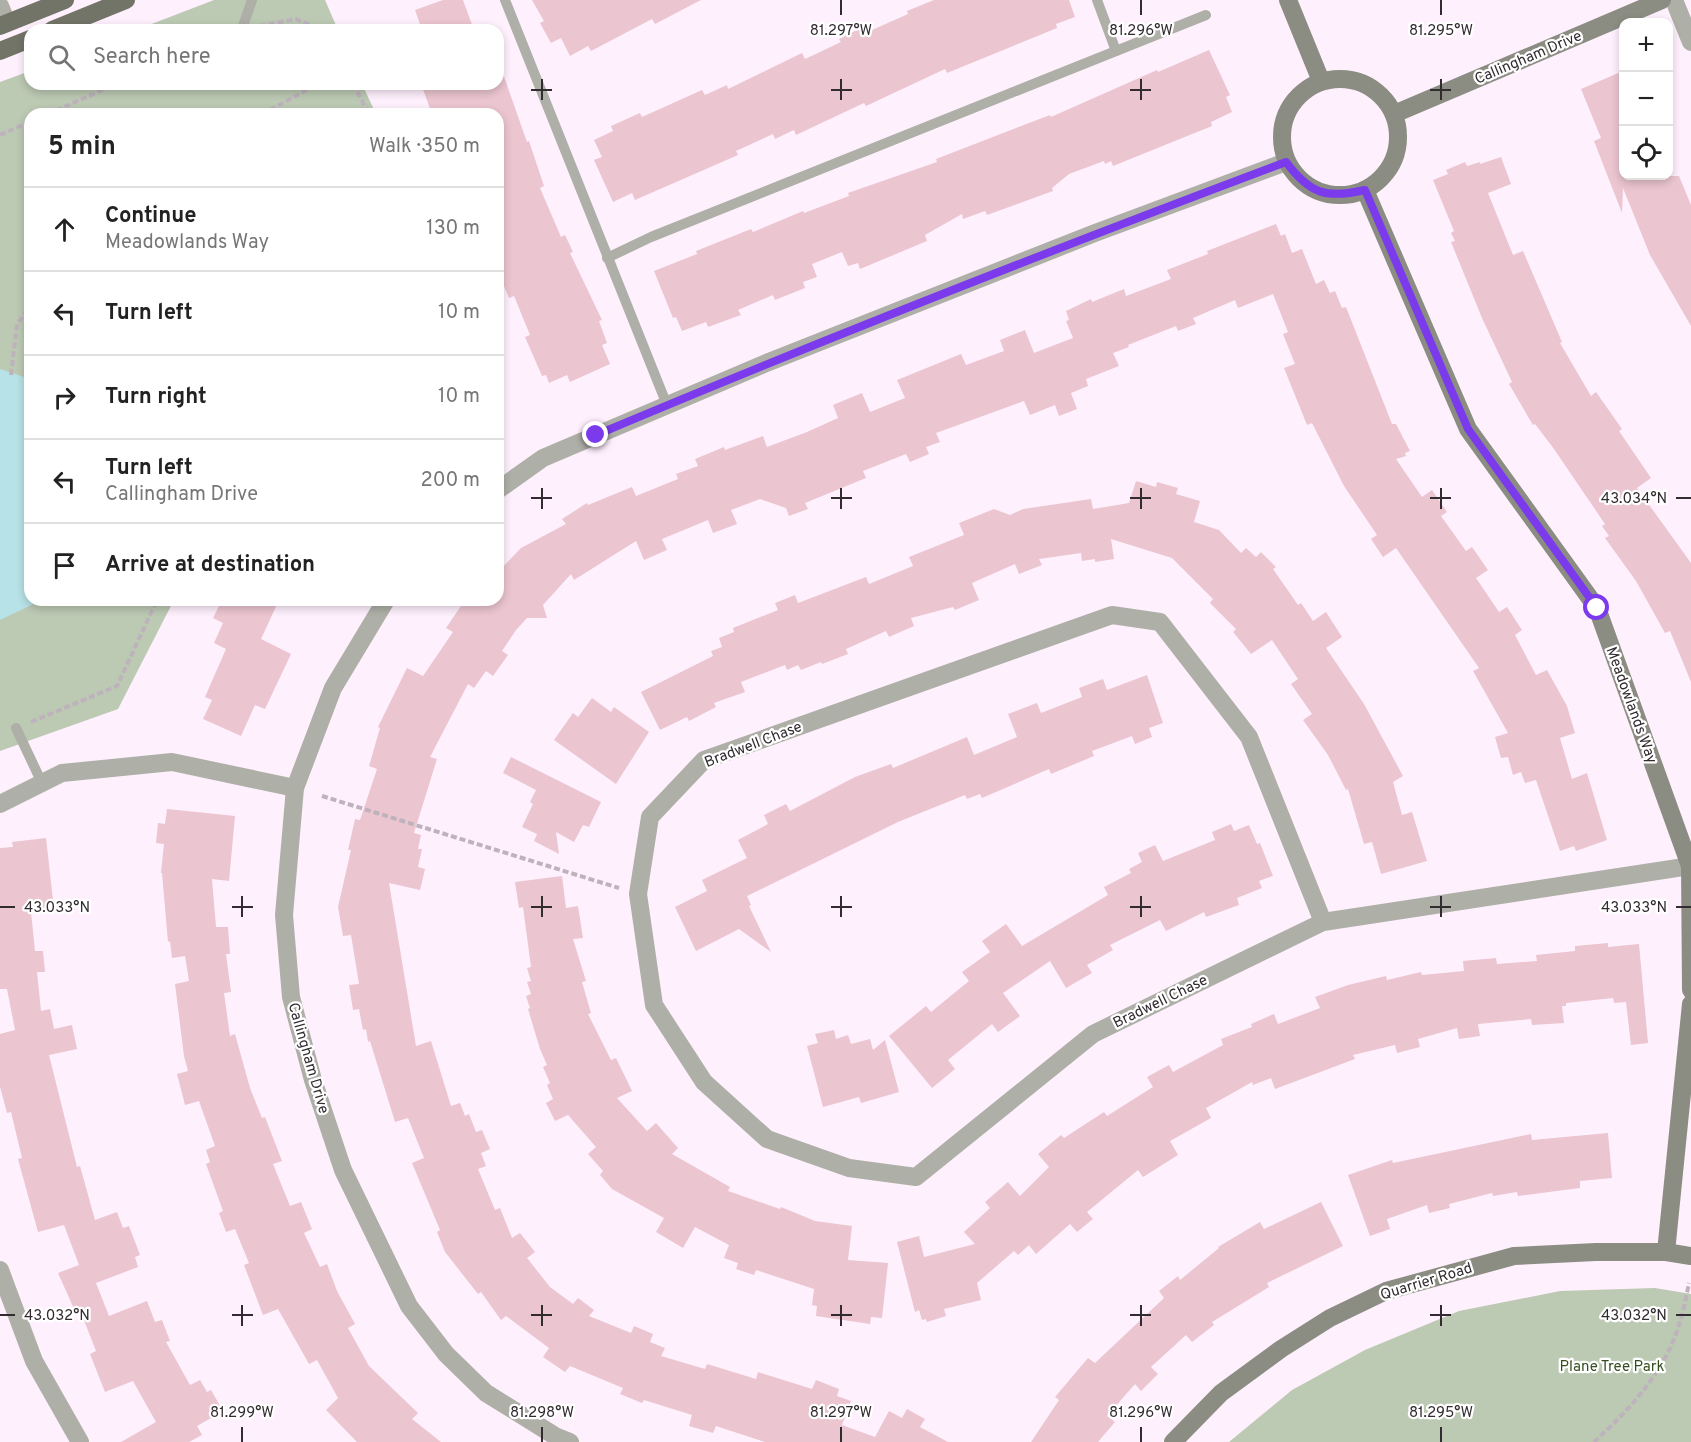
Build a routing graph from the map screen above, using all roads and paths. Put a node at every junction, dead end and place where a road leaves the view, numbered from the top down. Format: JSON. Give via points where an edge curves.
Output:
{"nodes":[{"id":1,"x":65,"y":0,"type":"edge"},
{"id":2,"x":126,"y":0,"type":"edge"},
{"id":3,"x":252,"y":0,"type":"edge"},
{"id":4,"x":505,"y":0,"type":"edge"},
{"id":5,"x":1097,"y":0,"type":"edge"},
{"id":6,"x":1288,"y":0,"type":"edge"},
{"id":7,"x":1662,"y":0,"type":"edge"},
{"id":8,"x":1674,"y":0,"type":"edge"},
{"id":9,"x":1206,"y":15,"type":"dead end"},
{"id":10,"x":2,"y":18,"type":"edge"},
{"id":11,"x":67,"y":24,"type":"edge"},
{"id":12,"x":244,"y":24,"type":"edge"},
{"id":13,"x":269,"y":24,"type":"edge"},
{"id":14,"x":308,"y":24,"type":"edge"},
{"id":15,"x":24,"y":41,"type":"edge"},
{"id":16,"x":1691,"y":42,"type":"edge"},
{"id":17,"x":0,"y":51,"type":"edge"},
{"id":18,"x":1116,"y":51,"type":"junction"},
{"id":19,"x":1321,"y":81,"type":"junction"},
{"id":20,"x":102,"y":90,"type":"edge"},
{"id":21,"x":307,"y":90,"type":"edge"},
{"id":22,"x":356,"y":90,"type":"edge"},
{"id":23,"x":62,"y":108,"type":"edge"},
{"id":24,"x":273,"y":108,"type":"edge"},
{"id":25,"x":366,"y":108,"type":"edge"},
{"id":26,"x":1394,"y":114,"type":"junction"},
{"id":27,"x":24,"y":125,"type":"edge"},
{"id":28,"x":0,"y":135,"type":"edge"},
{"id":29,"x":1286,"y":162,"type":"junction"},
{"id":30,"x":1365,"y":190,"type":"junction"},
{"id":31,"x":607,"y":258,"type":"junction"},
{"id":32,"x":24,"y":315,"type":"edge"},
{"id":33,"x":11,"y":375,"type":"dead end"},
{"id":34,"x":667,"y":405,"type":"junction"},
{"id":35,"x":504,"y":486,"type":"edge"},
{"id":36,"x":154,"y":606,"type":"edge"},
{"id":37,"x":382,"y":606,"type":"edge"},
{"id":38,"x":16,"y":728,"type":"joint"},
{"id":39,"x":42,"y":783,"type":"junction"},
{"id":40,"x":295,"y":788,"type":"junction"},
{"id":41,"x":322,"y":796,"type":"dead end"},
{"id":42,"x":0,"y":804,"type":"edge"},
{"id":43,"x":1690,"y":866,"type":"edge"},
{"id":44,"x":638,"y":894,"type":"junction"},
{"id":45,"x":1323,"y":922,"type":"junction"},
{"id":46,"x":1691,"y":990,"type":"edge"},
{"id":47,"x":1691,"y":1004,"type":"edge"},
{"id":48,"x":1666,"y":1252,"type":"junction"},
{"id":49,"x":1691,"y":1256,"type":"edge"},
{"id":50,"x":0,"y":1270,"type":"edge"},
{"id":51,"x":1689,"y":1283,"type":"dead end"},
{"id":52,"x":80,"y":1442,"type":"edge"},
{"id":53,"x":570,"y":1442,"type":"edge"},
{"id":54,"x":1173,"y":1442,"type":"edge"},
{"id":55,"x":1594,"y":1442,"type":"edge"}],
"edges":[{"from":1,"to":10,"type":"main road"},
{"from":2,"to":11,"type":"main road"},
{"from":3,"to":12,"type":"lane"},
{"from":4,"to":31,"type":"lane"},
{"from":5,"to":18,"type":"lane"},
{"from":6,"to":19,"type":"street"},
{"from":7,"to":26,"type":"street","name":"Callingham Drive"},
{"from":8,"to":16,"type":"street"},
{"from":9,"to":18,"type":"lane"},
{"from":13,"to":14,"type":"path","via":[[296,19]]},
{"from":15,"to":17,"type":"main road"},
{"from":18,"to":31,"type":"lane"},
{"from":19,"to":26,"type":"street","via":[[1343,79],[1364,84],[1382,96]]},
{"from":19,"to":29,"type":"street","via":[[1290,105],[1281,143]]},
{"from":20,"to":23,"type":"path"},
{"from":21,"to":24,"type":"path"},
{"from":22,"to":25,"type":"path"},
{"from":26,"to":30,"type":"street","via":[[1399,136],[1395,158],[1383,177]]},
{"from":27,"to":28,"type":"path"},
{"from":29,"to":30,"type":"street","via":[[1300,180],[1320,192],[1342,195]]},
{"from":29,"to":34,"type":"street","via":[[1095,233]]},
{"from":30,"to":43,"type":"street","name":"Meadowlands Way","via":[[1468,429],[1597,608]]},
{"from":31,"to":34,"type":"lane"},
{"from":32,"to":33,"type":"path","via":[[17,324]]},
{"from":34,"to":35,"type":"street","via":[[543,459]]},
{"from":36,"to":38,"type":"path","via":[[117,686]]},
{"from":37,"to":40,"type":"street","name":"Callingham Drive","via":[[333,688]]},
{"from":38,"to":39,"type":"lane"},
{"from":39,"to":40,"type":"street","via":[[62,773],[172,762]]},
{"from":39,"to":42,"type":"street"},
{"from":40,"to":53,"type":"street","name":"Callingham Drive","via":[[284,915],[291,997],[343,1170],[409,1306],[446,1354],[486,1394]]},
{"from":41,"to":44,"type":"path"},
{"from":43,"to":45,"type":"street","name":"Bradwell Chase"},
{"from":43,"to":46,"type":"street","name":"Meadowlands Way"},
{"from":44,"to":45,"type":"street","name":"Bradwell Chase","via":[[654,1005],[704,1082],[767,1139],[849,1168],[916,1177],[1093,1034]]},
{"from":44,"to":45,"type":"street","name":"Bradwell Chase","via":[[650,817],[704,760],[1112,615],[1160,622],[1249,737]]},
{"from":47,"to":48,"type":"street"},
{"from":48,"to":49,"type":"street","name":"Quarrier Road"},
{"from":48,"to":54,"type":"street","name":"Quarrier Road","via":[[1514,1256],[1386,1291],[1281,1348],[1221,1394]]},
{"from":50,"to":52,"type":"street","via":[[33,1361]]},
{"from":51,"to":55,"type":"path","via":[[1678,1329],[1662,1363],[1641,1395]]}]}
